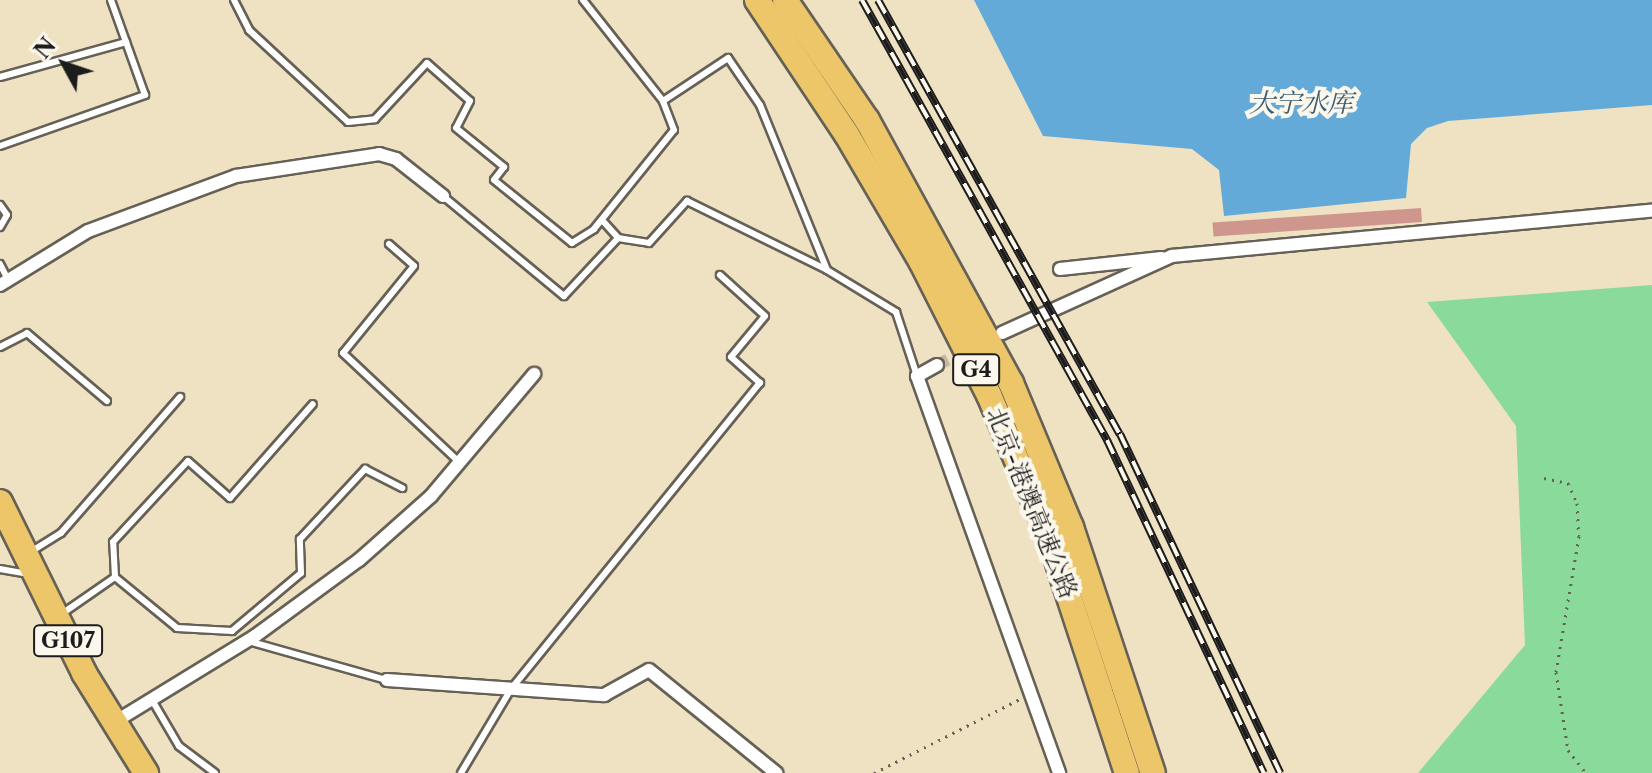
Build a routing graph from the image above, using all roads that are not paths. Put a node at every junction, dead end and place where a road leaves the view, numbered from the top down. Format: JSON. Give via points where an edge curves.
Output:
{"nodes":[{"id":1,"x":111,"y":0,"type":"edge"},
{"id":2,"x":234,"y":0,"type":"edge"},
{"id":3,"x":583,"y":0,"type":"edge"},
{"id":4,"x":757,"y":0,"type":"edge"},
{"id":5,"x":785,"y":0,"type":"edge"},
{"id":6,"x":126,"y":42,"type":"junction"},
{"id":7,"x":0,"y":77,"type":"edge"},
{"id":8,"x":663,"y":101,"type":"junction"},
{"id":9,"x":0,"y":146,"type":"edge"},
{"id":10,"x":443,"y":196,"type":"joint"},
{"id":11,"x":0,"y":205,"type":"edge"},
{"id":12,"x":1652,"y":211,"type":"edge"},
{"id":13,"x":602,"y":220,"type":"junction"},
{"id":14,"x":0,"y":227,"type":"edge"},
{"id":15,"x":618,"y":238,"type":"junction"},
{"id":16,"x":389,"y":244,"type":"dead end"},
{"id":17,"x":1172,"y":256,"type":"junction"},
{"id":18,"x":0,"y":264,"type":"edge"},
{"id":19,"x":1060,"y":269,"type":"dead end"},
{"id":20,"x":827,"y":270,"type":"junction"},
{"id":21,"x":720,"y":275,"type":"dead end"},
{"id":22,"x":4,"y":282,"type":"edge"},
{"id":23,"x":1002,"y":333,"type":"dead end"},
{"id":24,"x":0,"y":347,"type":"edge"},
{"id":25,"x":937,"y":365,"type":"tunnel mouth"},
{"id":26,"x":534,"y":374,"type":"dead end"},
{"id":27,"x":917,"y":376,"type":"junction"},
{"id":28,"x":180,"y":397,"type":"dead end"},
{"id":29,"x":107,"y":401,"type":"dead end"},
{"id":30,"x":313,"y":404,"type":"dead end"},
{"id":31,"x":459,"y":462,"type":"junction"},
{"id":32,"x":402,"y":488,"type":"dead end"},
{"id":33,"x":0,"y":502,"type":"edge"},
{"id":34,"x":31,"y":565,"type":"junction"},
{"id":35,"x":0,"y":569,"type":"edge"},
{"id":36,"x":115,"y":577,"type":"junction"},
{"id":37,"x":56,"y":618,"type":"junction"},
{"id":38,"x":247,"y":641,"type":"junction"},
{"id":39,"x":387,"y":680,"type":"joint"},
{"id":40,"x":511,"y":689,"type":"junction"},
{"id":41,"x":152,"y":700,"type":"junction"},
{"id":42,"x":113,"y":723,"type":"junction"},
{"id":43,"x":146,"y":773,"type":"edge"},
{"id":44,"x":215,"y":773,"type":"edge"},
{"id":45,"x":461,"y":773,"type":"edge"},
{"id":46,"x":776,"y":773,"type":"edge"},
{"id":47,"x":1059,"y":773,"type":"edge"},
{"id":48,"x":1127,"y":773,"type":"edge"},
{"id":49,"x":1153,"y":773,"type":"edge"}],
"edges":[{"from":1,"to":6,"type":"lane"},
{"from":2,"to":13,"type":"lane","via":[[249,30],[348,122],[375,119],[427,63],[470,101],[456,128],[504,167],[494,180],[572,243]]},
{"from":3,"to":8,"type":"lane"},
{"from":4,"to":48,"type":"highway","name":"北京-港澳高速公路","number":"G4","via":[[884,198],[989,395],[1048,533]]},
{"from":5,"to":49,"type":"highway","name":"北京-港澳高速公路","number":"G4","via":[[867,120],[1011,383],[1071,527]]},
{"from":6,"to":7,"type":"lane"},
{"from":6,"to":9,"type":"lane","via":[[145,95]]},
{"from":8,"to":13,"type":"lane","via":[[674,130]]},
{"from":8,"to":20,"type":"lane","via":[[728,58],[760,105]]},
{"from":10,"to":15,"type":"lane","via":[[564,296]]},
{"from":10,"to":22,"type":"street","via":[[396,159],[379,154],[236,176],[88,231]]},
{"from":11,"to":14,"type":"lane","via":[[7,215]]},
{"from":12,"to":17,"type":"street"},
{"from":13,"to":15,"type":"lane"},
{"from":15,"to":20,"type":"lane","via":[[649,243],[687,201]]},
{"from":16,"to":31,"type":"lane","via":[[414,266],[343,353]]},
{"from":17,"to":19,"type":"street"},
{"from":17,"to":23,"type":"street"},
{"from":18,"to":22,"type":"lane"},
{"from":20,"to":27,"type":"lane","via":[[896,312]]},
{"from":21,"to":40,"type":"lane","via":[[765,316],[731,357],[760,383]]},
{"from":24,"to":29,"type":"lane","via":[[27,333]]},
{"from":25,"to":27,"type":"street"},
{"from":26,"to":31,"type":"street"},
{"from":27,"to":47,"type":"street"},
{"from":28,"to":34,"type":"lane"},
{"from":30,"to":36,"type":"lane","via":[[230,498],[188,461],[113,542]]},
{"from":31,"to":38,"type":"street","via":[[431,496],[359,560]]},
{"from":32,"to":36,"type":"lane","via":[[365,469],[300,539],[301,573],[232,631],[177,628]]},
{"from":33,"to":34,"type":"highway","number":"G107"},
{"from":34,"to":35,"type":"lane"},
{"from":34,"to":37,"type":"highway","number":"G107"},
{"from":36,"to":37,"type":"lane"},
{"from":37,"to":42,"type":"highway","number":"G107"},
{"from":38,"to":39,"type":"lane"},
{"from":38,"to":41,"type":"street"},
{"from":39,"to":40,"type":"street"},
{"from":40,"to":45,"type":"lane"},
{"from":40,"to":46,"type":"street","via":[[604,695],[649,670]]},
{"from":41,"to":42,"type":"street"},
{"from":41,"to":44,"type":"lane","via":[[179,746]]},
{"from":42,"to":43,"type":"highway","number":"G107"}]}
